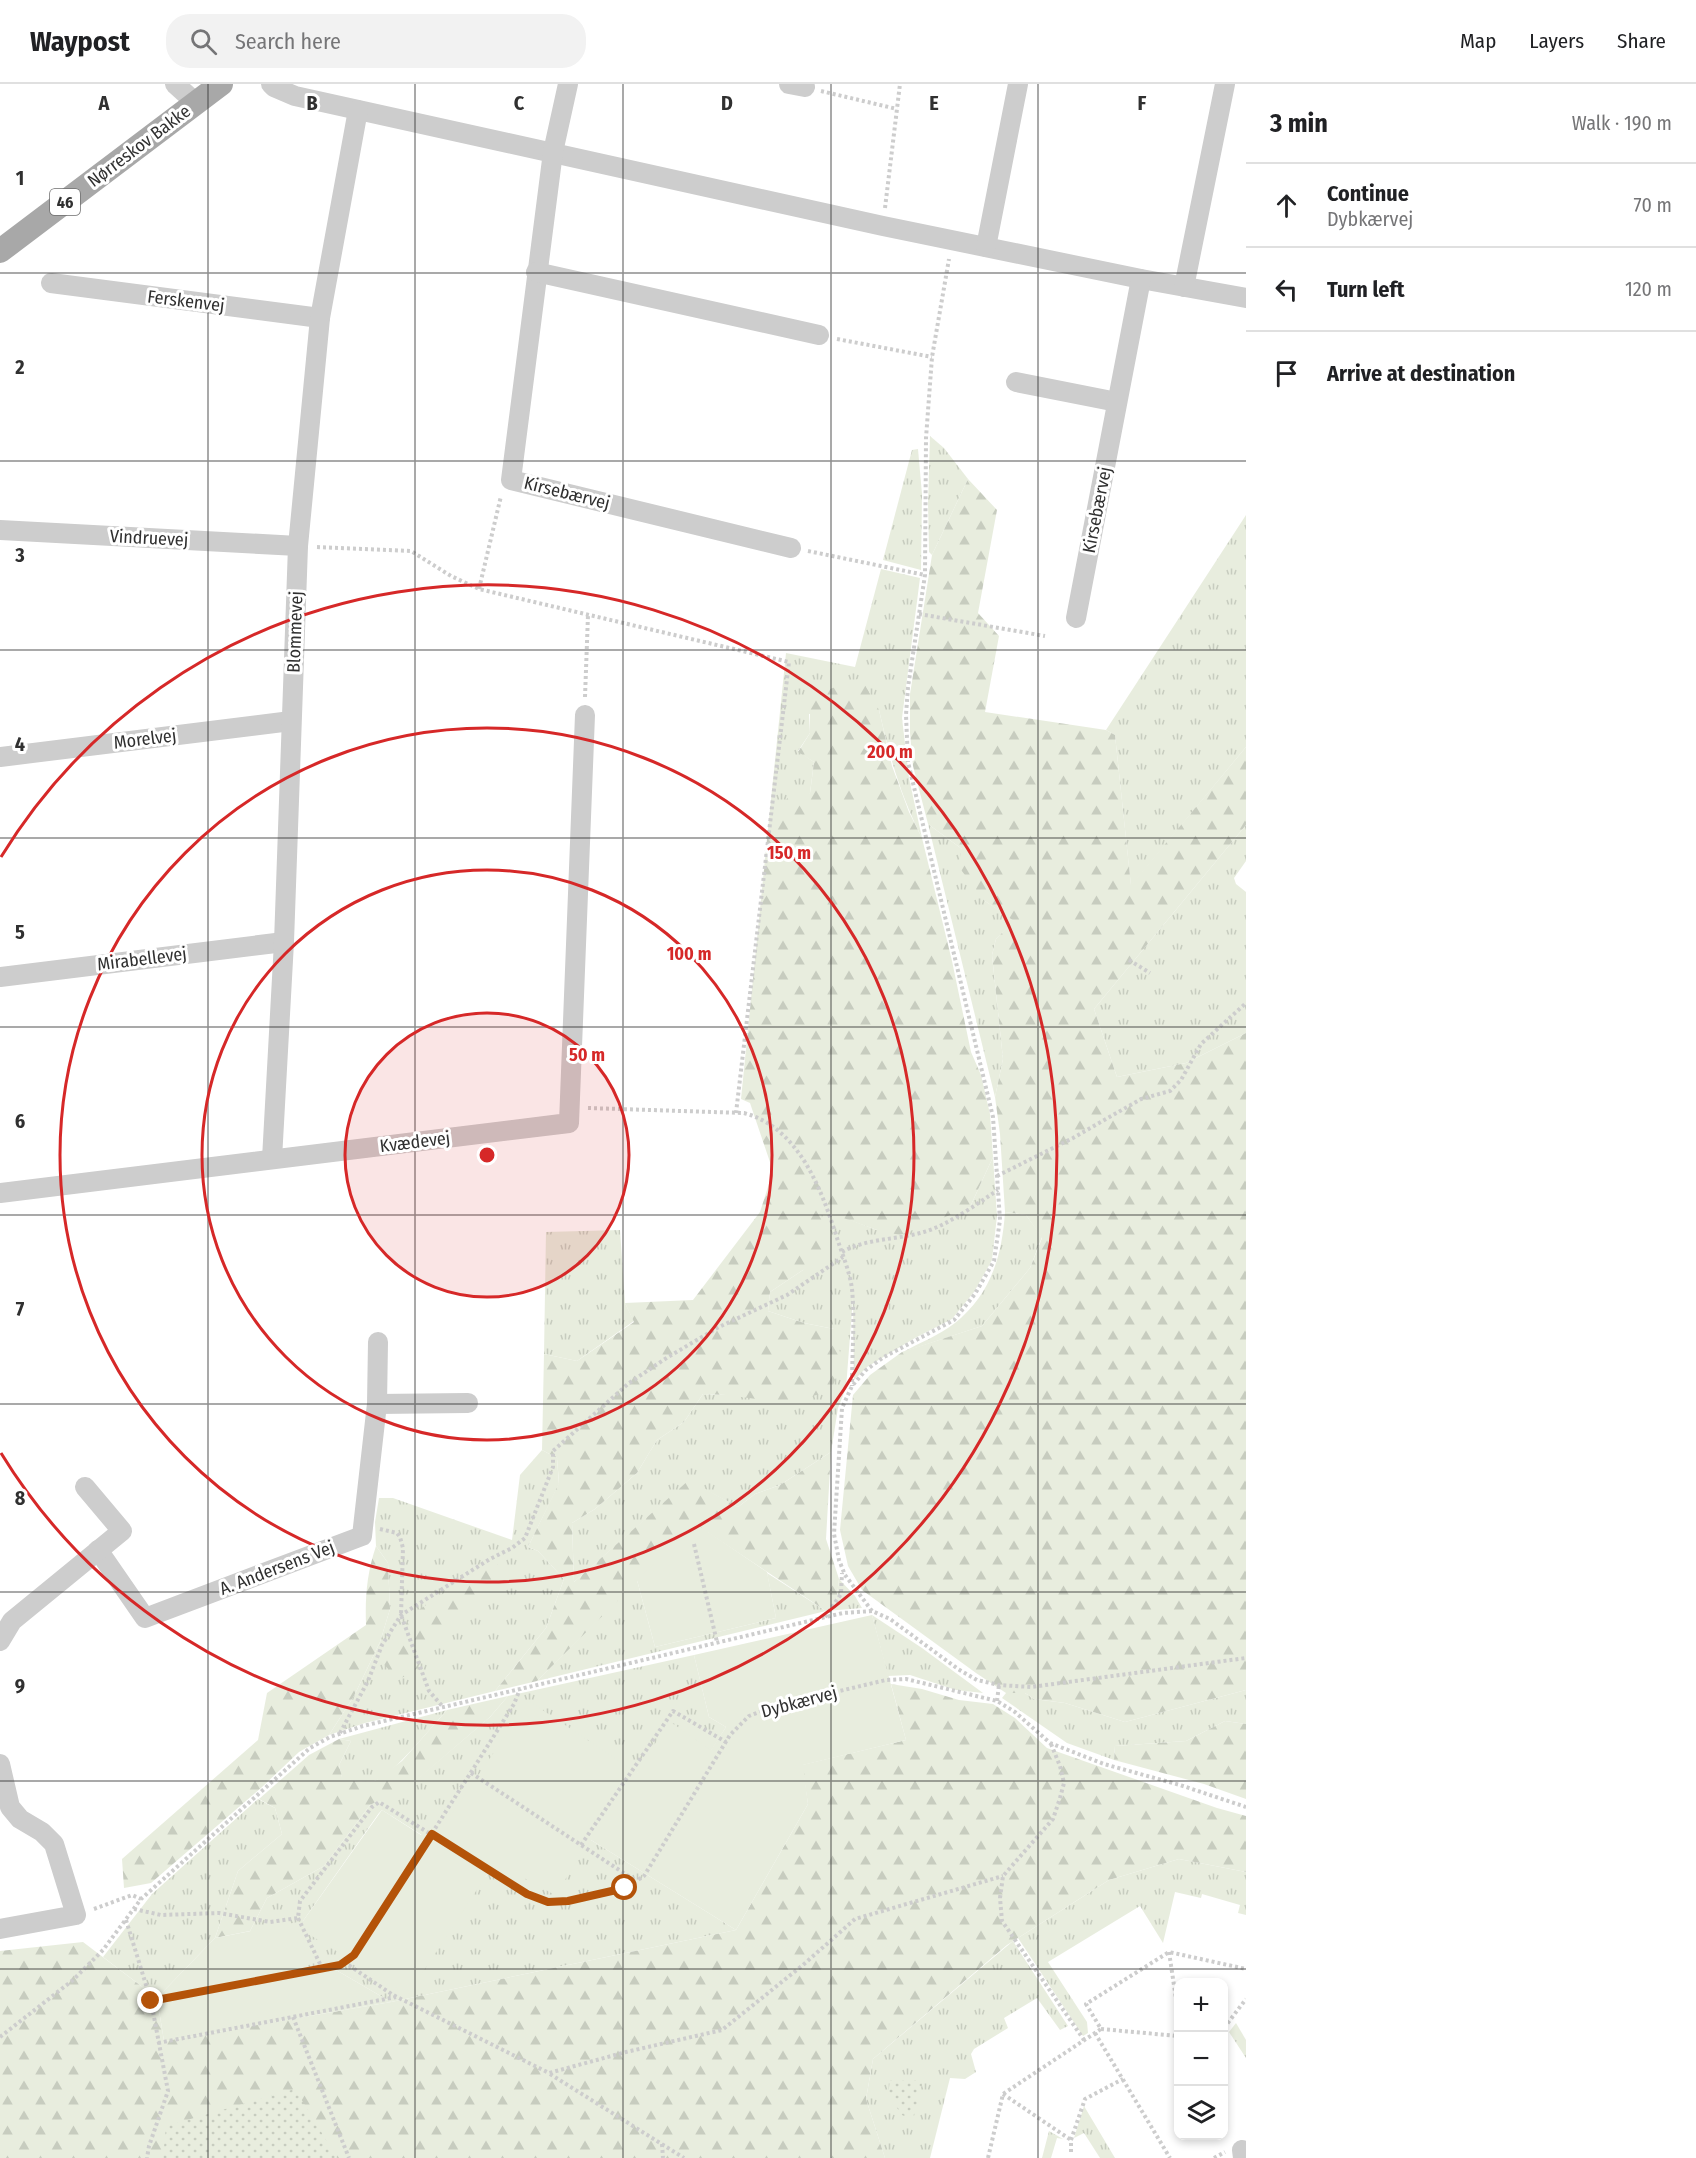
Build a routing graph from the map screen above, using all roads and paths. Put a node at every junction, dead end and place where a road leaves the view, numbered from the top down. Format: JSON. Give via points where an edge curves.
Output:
{"nodes":[{"id":1,"x":175,"y":84,"type":"edge"},
{"id":2,"x":221,"y":84,"type":"edge"},
{"id":3,"x":271,"y":84,"type":"edge"},
{"id":4,"x":568,"y":84,"type":"edge"},
{"id":5,"x":900,"y":84,"type":"edge"},
{"id":6,"x":1018,"y":84,"type":"edge"},
{"id":7,"x":1225,"y":84,"type":"edge"},
{"id":8,"x":797,"y":86,"type":"edge"},
{"id":9,"x":196,"y":103,"type":"junction"},
{"id":10,"x":897,"y":109,"type":"junction"},
{"id":11,"x":358,"y":110,"type":"junction"},
{"id":12,"x":554,"y":152,"type":"junction"},
{"id":13,"x":883,"y":226,"type":"junction"},
{"id":14,"x":986,"y":247,"type":"junction"},
{"id":15,"x":0,"y":251,"type":"edge"},
{"id":16,"x":947,"y":264,"type":"dead end"},
{"id":17,"x":536,"y":272,"type":"junction"},
{"id":18,"x":1141,"y":279,"type":"junction"},
{"id":19,"x":51,"y":283,"type":"dead end"},
{"id":20,"x":1184,"y":287,"type":"junction"},
{"id":21,"x":1246,"y":298,"type":"edge"},
{"id":22,"x":320,"y":318,"type":"junction"},
{"id":23,"x":819,"y":335,"type":"joint"},
{"id":24,"x":932,"y":357,"type":"junction"},
{"id":25,"x":1016,"y":382,"type":"dead end"},
{"id":26,"x":1117,"y":402,"type":"junction"},
{"id":27,"x":511,"y":480,"type":"junction"},
{"id":28,"x":0,"y":530,"type":"edge"},
{"id":29,"x":298,"y":546,"type":"junction"},
{"id":30,"x":791,"y":548,"type":"joint"},
{"id":31,"x":925,"y":575,"type":"junction"},
{"id":32,"x":479,"y":589,"type":"junction"},
{"id":33,"x":920,"y":614,"type":"junction"},
{"id":34,"x":588,"y":615,"type":"junction"},
{"id":35,"x":1076,"y":618,"type":"dead end"},
{"id":36,"x":1045,"y":636,"type":"dead end"},
{"id":37,"x":585,"y":715,"type":"joint"},
{"id":38,"x":291,"y":721,"type":"junction"},
{"id":39,"x":0,"y":757,"type":"edge"},
{"id":40,"x":284,"y":942,"type":"junction"},
{"id":41,"x":1129,"y":960,"type":"dead end"},
{"id":42,"x":1150,"y":973,"type":"dead end"},
{"id":43,"x":0,"y":977,"type":"edge"},
{"id":44,"x":1246,"y":1003,"type":"edge"},
{"id":45,"x":570,"y":1108,"type":"junction"},
{"id":46,"x":736,"y":1113,"type":"junction"},
{"id":47,"x":272,"y":1159,"type":"junction"},
{"id":48,"x":997,"y":1176,"type":"junction"},
{"id":49,"x":998,"y":1191,"type":"junction"},
{"id":50,"x":0,"y":1193,"type":"edge"},
{"id":51,"x":842,"y":1252,"type":"junction"},
{"id":52,"x":843,"y":1257,"type":"junction"},
{"id":53,"x":378,"y":1342,"type":"dead end"},
{"id":54,"x":852,"y":1386,"type":"junction"},
{"id":55,"x":468,"y":1403,"type":"dead end"},
{"id":56,"x":377,"y":1404,"type":"junction"},
{"id":57,"x":85,"y":1487,"type":"dead end"},
{"id":58,"x":363,"y":1527,"type":"junction"},
{"id":59,"x":694,"y":1544,"type":"dead end"},
{"id":60,"x":98,"y":1550,"type":"junction"},
{"id":61,"x":843,"y":1569,"type":"junction"},
{"id":62,"x":872,"y":1611,"type":"junction"},
{"id":63,"x":401,"y":1615,"type":"junction"},
{"id":64,"x":825,"y":1617,"type":"junction"},
{"id":65,"x":0,"y":1641,"type":"edge"},
{"id":66,"x":717,"y":1642,"type":"junction"},
{"id":67,"x":1246,"y":1658,"type":"edge"},
{"id":68,"x":999,"y":1685,"type":"junction"},
{"id":69,"x":520,"y":1689,"type":"junction"},
{"id":70,"x":997,"y":1701,"type":"junction"},
{"id":71,"x":443,"y":1707,"type":"junction"},
{"id":72,"x":340,"y":1734,"type":"junction"},
{"id":73,"x":726,"y":1742,"type":"junction"},
{"id":74,"x":1050,"y":1743,"type":"junction"},
{"id":75,"x":0,"y":1764,"type":"edge"},
{"id":76,"x":471,"y":1773,"type":"junction"},
{"id":77,"x":1246,"y":1807,"type":"edge"},
{"id":78,"x":432,"y":1834,"type":"junction"},
{"id":79,"x":581,"y":1845,"type":"junction"},
{"id":80,"x":1003,"y":1876,"type":"junction"},
{"id":81,"x":637,"y":1881,"type":"junction"},
{"id":82,"x":141,"y":1899,"type":"junction"},
{"id":83,"x":134,"y":1909,"type":"junction"},
{"id":84,"x":76,"y":1916,"type":"junction"},
{"id":85,"x":298,"y":1918,"type":"junction"},
{"id":86,"x":126,"y":1920,"type":"junction"},
{"id":87,"x":0,"y":1929,"type":"edge"},
{"id":88,"x":1169,"y":1952,"type":"junction"},
{"id":89,"x":344,"y":1962,"type":"junction"},
{"id":90,"x":322,"y":1968,"type":"junction"},
{"id":91,"x":1246,"y":1969,"type":"edge"},
{"id":92,"x":1174,"y":1982,"type":"edge"},
{"id":93,"x":396,"y":1997,"type":"junction"},
{"id":94,"x":1246,"y":1999,"type":"edge"},
{"id":95,"x":151,"y":2001,"type":"junction"},
{"id":96,"x":293,"y":2017,"type":"junction"},
{"id":97,"x":1228,"y":2023,"type":"edge"},
{"id":98,"x":1101,"y":2029,"type":"junction"},
{"id":99,"x":1095,"y":2032,"type":"junction"},
{"id":100,"x":1174,"y":2036,"type":"edge"},
{"id":101,"x":0,"y":2037,"type":"edge"},
{"id":102,"x":1084,"y":2040,"type":"junction"},
{"id":103,"x":158,"y":2043,"type":"junction"},
{"id":104,"x":549,"y":2073,"type":"junction"},
{"id":105,"x":1123,"y":2079,"type":"junction"},
{"id":106,"x":1003,"y":2094,"type":"junction"},
{"id":107,"x":1071,"y":2140,"type":"junction"},
{"id":108,"x":662,"y":2144,"type":"junction"},
{"id":109,"x":1071,"y":2152,"type":"dead end"},
{"id":110,"x":147,"y":2158,"type":"edge"},
{"id":111,"x":349,"y":2158,"type":"edge"},
{"id":112,"x":663,"y":2158,"type":"edge"},
{"id":113,"x":684,"y":2158,"type":"edge"},
{"id":114,"x":988,"y":2158,"type":"edge"},
{"id":115,"x":1170,"y":2158,"type":"edge"}],
"edges":[{"from":1,"to":9,"type":"street"},
{"from":2,"to":9,"type":"main road","name":"Nørreskov Bakke","number":"46"},
{"from":3,"to":11,"type":"street","via":[[296,96]]},
{"from":4,"to":12,"type":"street","name":"Kirsebærvej"},
{"from":5,"to":10,"type":"path"},
{"from":6,"to":14,"type":"street"},
{"from":7,"to":20,"type":"street"},
{"from":8,"to":10,"type":"path"},
{"from":9,"to":15,"type":"main road","name":"Nørreskov Bakke","number":"46"},
{"from":10,"to":13,"type":"path"},
{"from":11,"to":12,"type":"street"},
{"from":11,"to":22,"type":"street","name":"Blommevej"},
{"from":12,"to":13,"type":"street"},
{"from":12,"to":17,"type":"street","name":"Kirsebærvej"},
{"from":13,"to":14,"type":"street"},
{"from":14,"to":18,"type":"street"},
{"from":16,"to":24,"type":"path"},
{"from":17,"to":23,"type":"street"},
{"from":17,"to":27,"type":"street","name":"Kirsebærvej"},
{"from":18,"to":20,"type":"street"},
{"from":18,"to":26,"type":"street","name":"Kirsebærvej"},
{"from":19,"to":22,"type":"street","name":"Ferskenvej"},
{"from":20,"to":21,"type":"street"},
{"from":22,"to":29,"type":"street","name":"Blommevej"},
{"from":23,"to":24,"type":"path"},
{"from":24,"to":31,"type":"path","via":[[926,438]]},
{"from":25,"to":26,"type":"street"},
{"from":26,"to":35,"type":"street","name":"Kirsebærvej"},
{"from":27,"to":30,"type":"street","name":"Kirsebærvej"},
{"from":27,"to":32,"type":"path","via":[[500,497]]},
{"from":28,"to":29,"type":"street","name":"Vindruevej"},
{"from":29,"to":32,"type":"path","via":[[411,551]]},
{"from":29,"to":38,"type":"street","name":"Blommevej"},
{"from":30,"to":31,"type":"path"},
{"from":31,"to":33,"type":"path"},
{"from":32,"to":34,"type":"path"},
{"from":33,"to":36,"type":"path"},
{"from":33,"to":48,"type":"path","via":[[906,715],[908,762],[993,1117]]},
{"from":34,"to":37,"type":"path"},
{"from":34,"to":46,"type":"path","via":[[789,662]]},
{"from":37,"to":45,"type":"street"},
{"from":38,"to":39,"type":"street","name":"Morelvej"},
{"from":38,"to":40,"type":"street","name":"Blommevej"},
{"from":40,"to":43,"type":"street","name":"Mirabellevej"},
{"from":40,"to":47,"type":"street","name":"Blommevej"},
{"from":41,"to":42,"type":"path"},
{"from":44,"to":48,"type":"path","via":[[1201,1044],[1181,1080],[1170,1091],[1141,1100]]},
{"from":45,"to":46,"type":"path"},
{"from":45,"to":47,"type":"street","name":"Kvædevej","via":[[569,1123]]},
{"from":46,"to":51,"type":"path","via":[[759,1118],[796,1149],[823,1196]]},
{"from":47,"to":50,"type":"street","name":"Kvædevej"},
{"from":48,"to":49,"type":"path"},
{"from":49,"to":51,"type":"path","via":[[925,1232],[854,1245]]},
{"from":49,"to":54,"type":"path","via":[[1000,1220],[994,1261],[975,1294],[954,1320],[884,1357]]},
{"from":51,"to":52,"type":"path"},
{"from":52,"to":54,"type":"path","via":[[852,1288]]},
{"from":52,"to":63,"type":"path","via":[[786,1295],[719,1328],[629,1383],[554,1452],[553,1467],[525,1538]]},
{"from":53,"to":56,"type":"street"},
{"from":54,"to":61,"type":"path","via":[[842,1408],[834,1534]]},
{"from":55,"to":56,"type":"street"},
{"from":56,"to":58,"type":"street"},
{"from":57,"to":60,"type":"street","via":[[122,1531]]},
{"from":58,"to":60,"type":"street","name":"A. Andersens Vej","via":[[362,1536],[145,1618]]},
{"from":58,"to":63,"type":"path","via":[[390,1530],[400,1537]]},
{"from":59,"to":66,"type":"path"},
{"from":60,"to":65,"type":"street","via":[[12,1622]]},
{"from":61,"to":62,"type":"path"},
{"from":61,"to":64,"type":"path","via":[[841,1594]]},
{"from":62,"to":64,"type":"path"},
{"from":62,"to":68,"type":"path","via":[[890,1619],[958,1669],[977,1680]]},
{"from":63,"to":71,"type":"path","via":[[429,1691]]},
{"from":63,"to":72,"type":"path","via":[[382,1645]]},
{"from":64,"to":66,"type":"path"},
{"from":66,"to":69,"type":"path"},
{"from":67,"to":68,"type":"path","via":[[1031,1687]]},
{"from":68,"to":70,"type":"path"},
{"from":69,"to":71,"type":"path"},
{"from":69,"to":76,"type":"path"},
{"from":70,"to":73,"type":"path","name":"Dybkærvej","via":[[906,1678],[885,1680],[772,1707],[749,1716]]},
{"from":70,"to":74,"type":"path","name":"Dybkærvej","via":[[1016,1712]]},
{"from":71,"to":72,"type":"path"},
{"from":72,"to":82,"type":"path","via":[[310,1748]]},
{"from":73,"to":79,"type":"path","via":[[673,1711]]},
{"from":73,"to":81,"type":"path","name":"Dybkærvej"},
{"from":74,"to":77,"type":"path","name":"Dybkærvej","via":[[1104,1764]]},
{"from":74,"to":80,"type":"path","via":[[1064,1783],[1053,1819]]},
{"from":75,"to":84,"type":"street","via":[[10,1807],[54,1844]]},
{"from":76,"to":78,"type":"path"},
{"from":76,"to":79,"type":"path"},
{"from":78,"to":81,"type":"path","via":[[527,1894],[548,1902],[625,1888]]},
{"from":78,"to":85,"type":"path","via":[[379,1802],[300,1901]]},
{"from":78,"to":89,"type":"path","via":[[354,1955]]},
{"from":79,"to":81,"type":"path"},
{"from":80,"to":102,"type":"path","via":[[1002,1921]]},
{"from":80,"to":104,"type":"path","via":[[855,1919],[722,2030]]},
{"from":82,"to":83,"type":"path"},
{"from":82,"to":84,"type":"path","via":[[132,1895]]},
{"from":83,"to":85,"type":"path","via":[[161,1915],[219,1913],[270,1922]]},
{"from":83,"to":86,"type":"path"},
{"from":84,"to":87,"type":"street"},
{"from":85,"to":90,"type":"path"},
{"from":86,"to":95,"type":"path"},
{"from":86,"to":101,"type":"path","via":[[73,1980]]},
{"from":88,"to":91,"type":"path"},
{"from":88,"to":92,"type":"path"},
{"from":88,"to":98,"type":"path","via":[[1086,2004]]},
{"from":89,"to":90,"type":"path"},
{"from":89,"to":93,"type":"path"},
{"from":90,"to":95,"type":"path"},
{"from":93,"to":96,"type":"path"},
{"from":93,"to":104,"type":"path"},
{"from":94,"to":97,"type":"path"},
{"from":95,"to":103,"type":"path"},
{"from":96,"to":103,"type":"path"},
{"from":96,"to":111,"type":"path"},
{"from":98,"to":99,"type":"path"},
{"from":98,"to":100,"type":"path"},
{"from":99,"to":102,"type":"path"},
{"from":99,"to":105,"type":"path"},
{"from":102,"to":106,"type":"path"},
{"from":103,"to":110,"type":"path","via":[[168,2091]]},
{"from":104,"to":108,"type":"path"},
{"from":105,"to":107,"type":"path","via":[[1085,2099]]},
{"from":105,"to":115,"type":"path"},
{"from":106,"to":107,"type":"path"},
{"from":106,"to":114,"type":"path"},
{"from":107,"to":109,"type":"path"},
{"from":108,"to":112,"type":"path"},
{"from":108,"to":113,"type":"path"}]}
